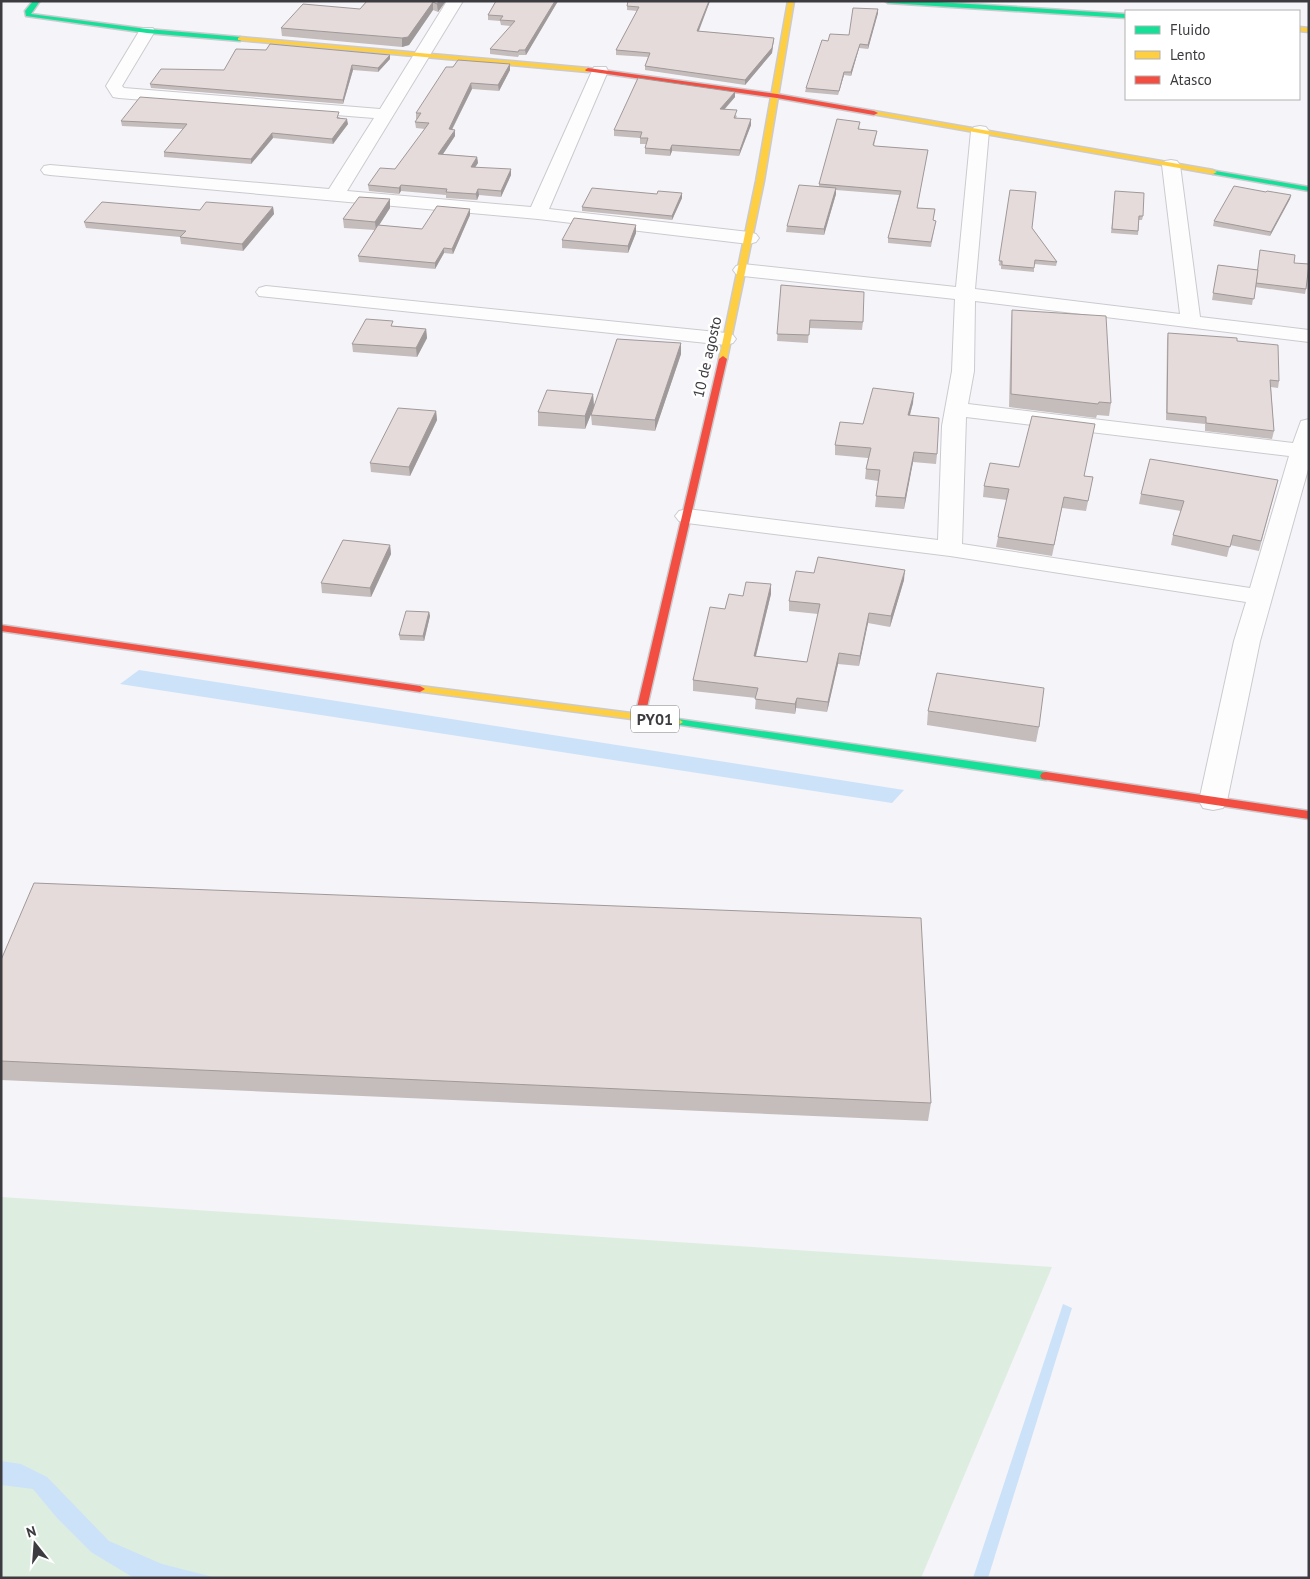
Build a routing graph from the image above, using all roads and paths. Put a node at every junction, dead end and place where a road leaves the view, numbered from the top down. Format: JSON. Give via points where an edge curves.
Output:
{"nodes":[{"id":1,"x":37,"y":1,"type":"edge"},
{"id":2,"x":455,"y":1,"type":"edge"},
{"id":3,"x":791,"y":1,"type":"edge"},
{"id":4,"x":888,"y":1,"type":"edge"},
{"id":5,"x":994,"y":4,"type":"edge"},
{"id":6,"x":1125,"y":16,"type":"edge"},
{"id":7,"x":147,"y":31,"type":"junction"},
{"id":8,"x":422,"y":54,"type":"junction"},
{"id":9,"x":600,"y":71,"type":"junction"},
{"id":10,"x":777,"y":96,"type":"junction"},
{"id":11,"x":384,"y":114,"type":"junction"},
{"id":12,"x":980,"y":131,"type":"junction"},
{"id":13,"x":1171,"y":165,"type":"junction"},
{"id":14,"x":50,"y":170,"type":"dead end"},
{"id":15,"x":1309,"y":189,"type":"edge"},
{"id":16,"x":335,"y":195,"type":"junction"},
{"id":17,"x":538,"y":214,"type":"junction"},
{"id":18,"x":749,"y":238,"type":"junction"},
{"id":19,"x":742,"y":270,"type":"junction"},
{"id":20,"x":266,"y":292,"type":"dead end"},
{"id":21,"x":965,"y":294,"type":"junction"},
{"id":22,"x":1191,"y":322,"type":"junction"},
{"id":23,"x":1309,"y":336,"type":"edge"},
{"id":24,"x":726,"y":339,"type":"junction"},
{"id":25,"x":956,"y":409,"type":"junction"},
{"id":26,"x":1309,"y":426,"type":"edge"},
{"id":27,"x":1301,"y":451,"type":"junction"},
{"id":28,"x":686,"y":516,"type":"junction"},
{"id":29,"x":950,"y":549,"type":"junction"},
{"id":30,"x":1260,"y":597,"type":"junction"},
{"id":31,"x":1,"y":628,"type":"edge"},
{"id":32,"x":640,"y":716,"type":"junction"},
{"id":33,"x":1213,"y":801,"type":"junction"},
{"id":34,"x":1309,"y":815,"type":"edge"}],
"edges":[{"from":1,"to":7,"type":"main road","via":[[28,15]]},
{"from":2,"to":8,"type":"street"},
{"from":3,"to":10,"type":"main road","name":"10 de agosto"},
{"from":4,"to":5,"type":"main road"},
{"from":5,"to":6,"type":"main road"},
{"from":7,"to":8,"type":"main road"},
{"from":7,"to":11,"type":"street","via":[[114,86],[119,93]]},
{"from":8,"to":9,"type":"main road"},
{"from":8,"to":11,"type":"street"},
{"from":9,"to":10,"type":"main road"},
{"from":9,"to":17,"type":"street"},
{"from":10,"to":12,"type":"main road"},
{"from":10,"to":18,"type":"main road","name":"10 de agosto"},
{"from":11,"to":16,"type":"street"},
{"from":12,"to":13,"type":"main road"},
{"from":12,"to":21,"type":"street"},
{"from":13,"to":15,"type":"main road"},
{"from":13,"to":22,"type":"street"},
{"from":14,"to":16,"type":"street"},
{"from":16,"to":17,"type":"street"},
{"from":17,"to":18,"type":"street"},
{"from":18,"to":19,"type":"main road","name":"10 de agosto"},
{"from":19,"to":21,"type":"street"},
{"from":19,"to":24,"type":"main road","name":"10 de agosto"},
{"from":20,"to":24,"type":"street"},
{"from":21,"to":22,"type":"street"},
{"from":21,"to":25,"type":"street","via":[[963,371]]},
{"from":22,"to":23,"type":"street"},
{"from":24,"to":28,"type":"main road","name":"10 de agosto"},
{"from":25,"to":27,"type":"street"},
{"from":25,"to":29,"type":"street"},
{"from":26,"to":27,"type":"street"},
{"from":27,"to":30,"type":"street"},
{"from":28,"to":29,"type":"street"},
{"from":28,"to":32,"type":"main road","name":"10 de agosto"},
{"from":29,"to":30,"type":"street"},
{"from":30,"to":33,"type":"street","via":[[1247,641]]},
{"from":31,"to":32,"type":"main road","number":"PY01","via":[[418,689]]},
{"from":32,"to":33,"type":"main road","number":"PY01"},
{"from":33,"to":34,"type":"main road","number":"PY01"}]}
